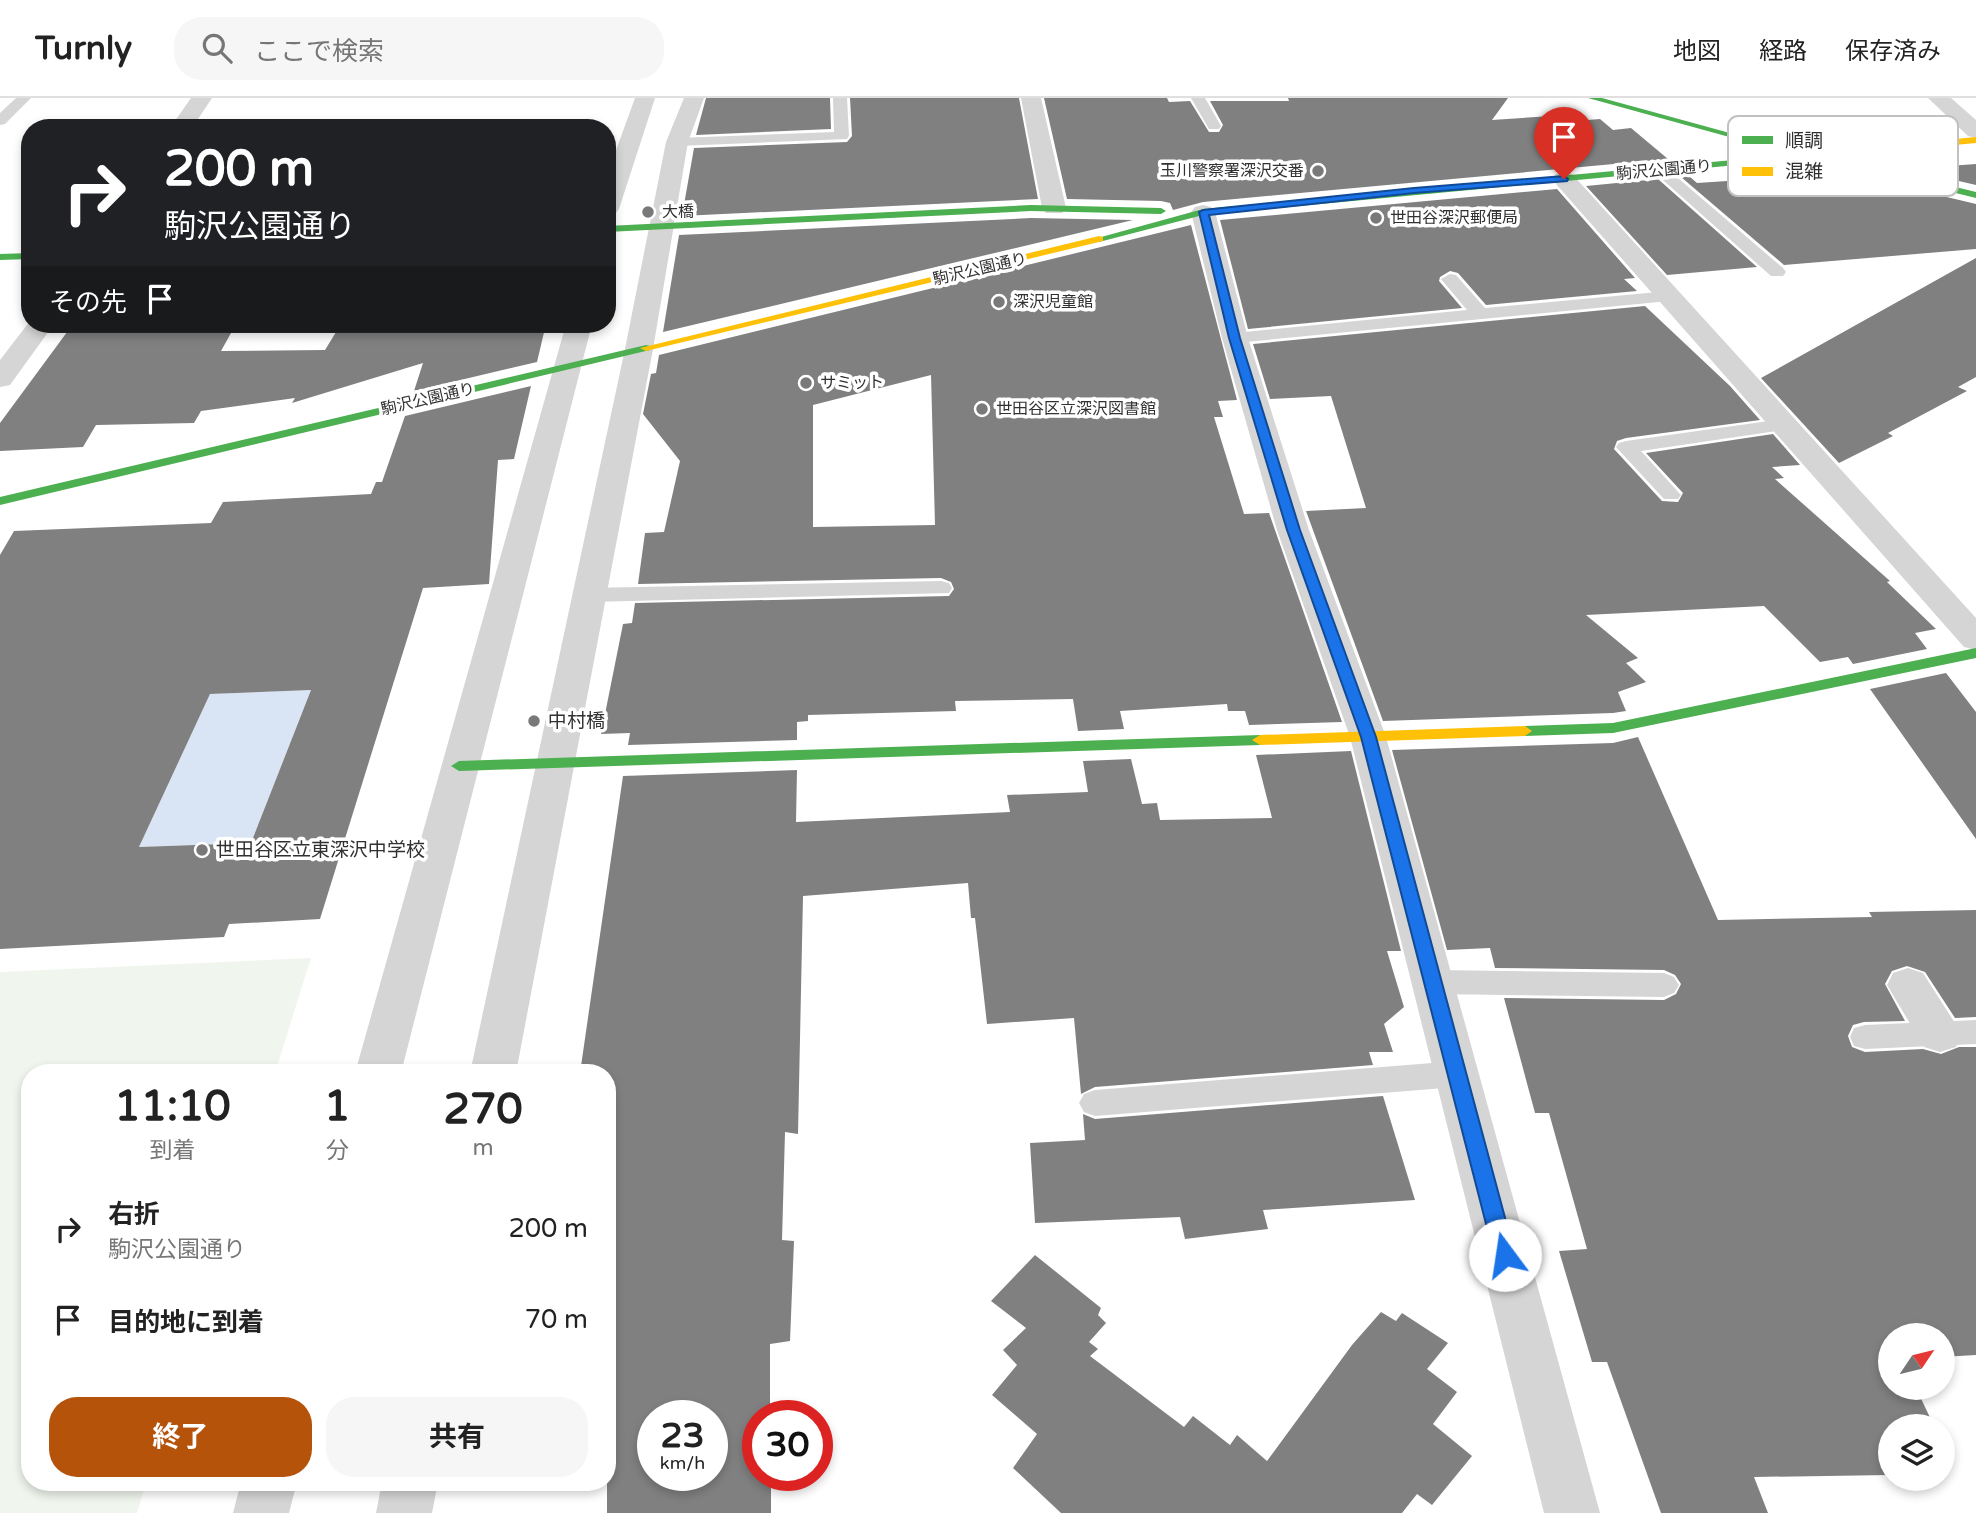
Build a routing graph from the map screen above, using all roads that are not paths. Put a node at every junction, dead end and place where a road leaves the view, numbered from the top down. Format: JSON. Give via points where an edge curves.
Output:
{"nodes":[{"id":1,"x":24,"y":98,"type":"edge"},
{"id":2,"x":202,"y":98,"type":"edge"},
{"id":3,"x":645,"y":98,"type":"edge"},
{"id":4,"x":694,"y":98,"type":"edge"},
{"id":5,"x":840,"y":98,"type":"edge"},
{"id":6,"x":1031,"y":98,"type":"edge"},
{"id":7,"x":1198,"y":98,"type":"edge"},
{"id":8,"x":1592,"y":98,"type":"edge"},
{"id":9,"x":1938,"y":98,"type":"edge"},
{"id":10,"x":187,"y":119,"type":"edge"},
{"id":11,"x":0,"y":121,"type":"edge"},
{"id":12,"x":1213,"y":126,"type":"dead end"},
{"id":13,"x":1976,"y":131,"type":"edge"},
{"id":14,"x":1728,"y":134,"type":"edge"},
{"id":15,"x":1976,"y":140,"type":"edge"},
{"id":16,"x":677,"y":142,"type":"junction"},
{"id":17,"x":1958,"y":142,"type":"edge"},
{"id":18,"x":1728,"y":163,"type":"edge"},
{"id":19,"x":1660,"y":170,"type":"junction"},
{"id":20,"x":1564,"y":179,"type":"junction"},
{"id":21,"x":616,"y":183,"type":"edge"},
{"id":22,"x":1958,"y":191,"type":"edge"},
{"id":23,"x":1976,"y":195,"type":"edge"},
{"id":24,"x":1054,"y":208,"type":"junction"},
{"id":25,"x":1203,"y":212,"type":"junction"},
{"id":26,"x":662,"y":227,"type":"junction"},
{"id":27,"x":616,"y":229,"type":"edge"},
{"id":28,"x":21,"y":256,"type":"edge"},
{"id":29,"x":0,"y":257,"type":"edge"},
{"id":30,"x":1777,"y":272,"type":"dead end"},
{"id":31,"x":1450,"y":279,"type":"dead end"},
{"id":32,"x":1669,"y":296,"type":"junction"},
{"id":33,"x":1481,"y":314,"type":"junction"},
{"id":34,"x":34,"y":333,"type":"edge"},
{"id":35,"x":577,"y":333,"type":"edge"},
{"id":36,"x":1235,"y":338,"type":"junction"},
{"id":37,"x":639,"y":349,"type":"junction"},
{"id":38,"x":570,"y":366,"type":"junction"},
{"id":39,"x":0,"y":379,"type":"edge"},
{"id":40,"x":1784,"y":425,"type":"junction"},
{"id":41,"x":1671,"y":495,"type":"dead end"},
{"id":42,"x":0,"y":501,"type":"edge"},
{"id":43,"x":942,"y":588,"type":"dead end"},
{"id":44,"x":589,"y":595,"type":"junction"},
{"id":45,"x":1976,"y":639,"type":"edge"},
{"id":46,"x":1976,"y":653,"type":"edge"},
{"id":47,"x":1368,"y":737,"type":"junction"},
{"id":48,"x":554,"y":764,"type":"junction"},
{"id":49,"x":459,"y":766,"type":"junction"},
{"id":50,"x":1432,"y":982,"type":"junction"},
{"id":51,"x":1664,"y":985,"type":"dead end"},
{"id":52,"x":1908,"y":985,"type":"dead end"},
{"id":53,"x":1958,"y":1033,"type":"edge"},
{"id":54,"x":1865,"y":1037,"type":"dead end"},
{"id":55,"x":380,"y":1064,"type":"edge"},
{"id":56,"x":494,"y":1064,"type":"edge"},
{"id":57,"x":1457,"y":1074,"type":"junction"},
{"id":58,"x":1095,"y":1103,"type":"dead end"},
{"id":59,"x":267,"y":1491,"type":"edge"},
{"id":60,"x":408,"y":1491,"type":"edge"},
{"id":61,"x":261,"y":1513,"type":"edge"},
{"id":62,"x":404,"y":1513,"type":"edge"},
{"id":63,"x":1572,"y":1513,"type":"edge"}],
"edges":[{"from":1,"to":11,"type":"lane"},
{"from":2,"to":10,"type":"street"},
{"from":3,"to":21,"type":"street"},
{"from":4,"to":16,"type":"street"},
{"from":5,"to":16,"type":"lane","via":[[842,136]]},
{"from":6,"to":24,"type":"street"},
{"from":7,"to":12,"type":"lane"},
{"from":8,"to":14,"type":"street"},
{"from":9,"to":13,"type":"street"},
{"from":15,"to":17,"type":"street","name":"駒沢公園通り"},
{"from":16,"to":26,"type":"street"},
{"from":18,"to":19,"type":"street","name":"駒沢公園通り"},
{"from":19,"to":20,"type":"street","name":"駒沢公園通り"},
{"from":19,"to":30,"type":"lane"},
{"from":20,"to":25,"type":"street","name":"駒沢公園通り"},
{"from":20,"to":32,"type":"street"},
{"from":22,"to":23,"type":"street"},
{"from":24,"to":25,"type":"street"},
{"from":24,"to":26,"type":"street"},
{"from":25,"to":36,"type":"street"},
{"from":25,"to":37,"type":"street","name":"駒沢公園通り"},
{"from":26,"to":27,"type":"street"},
{"from":26,"to":37,"type":"street"},
{"from":28,"to":29,"type":"street"},
{"from":31,"to":33,"type":"lane"},
{"from":32,"to":33,"type":"lane"},
{"from":32,"to":40,"type":"street"},
{"from":33,"to":36,"type":"lane"},
{"from":34,"to":39,"type":"street"},
{"from":35,"to":38,"type":"street"},
{"from":36,"to":47,"type":"street","via":[[1293,530]]},
{"from":37,"to":38,"type":"street","name":"駒沢公園通り"},
{"from":37,"to":44,"type":"street"},
{"from":38,"to":42,"type":"street","name":"駒沢公園通り"},
{"from":38,"to":49,"type":"street"},
{"from":40,"to":41,"type":"lane","via":[[1626,447]]},
{"from":40,"to":45,"type":"street"},
{"from":43,"to":44,"type":"lane"},
{"from":44,"to":48,"type":"street"},
{"from":46,"to":47,"type":"street","via":[[1613,728]]},
{"from":47,"to":48,"type":"street"},
{"from":47,"to":50,"type":"street"},
{"from":48,"to":49,"type":"street"},
{"from":48,"to":56,"type":"street"},
{"from":49,"to":55,"type":"street"},
{"from":50,"to":51,"type":"lane"},
{"from":50,"to":57,"type":"street"},
{"from":52,"to":53,"type":"street"},
{"from":53,"to":54,"type":"lane"},
{"from":57,"to":58,"type":"lane"},
{"from":57,"to":63,"type":"street"},
{"from":59,"to":61,"type":"street"},
{"from":60,"to":62,"type":"street"}]}
